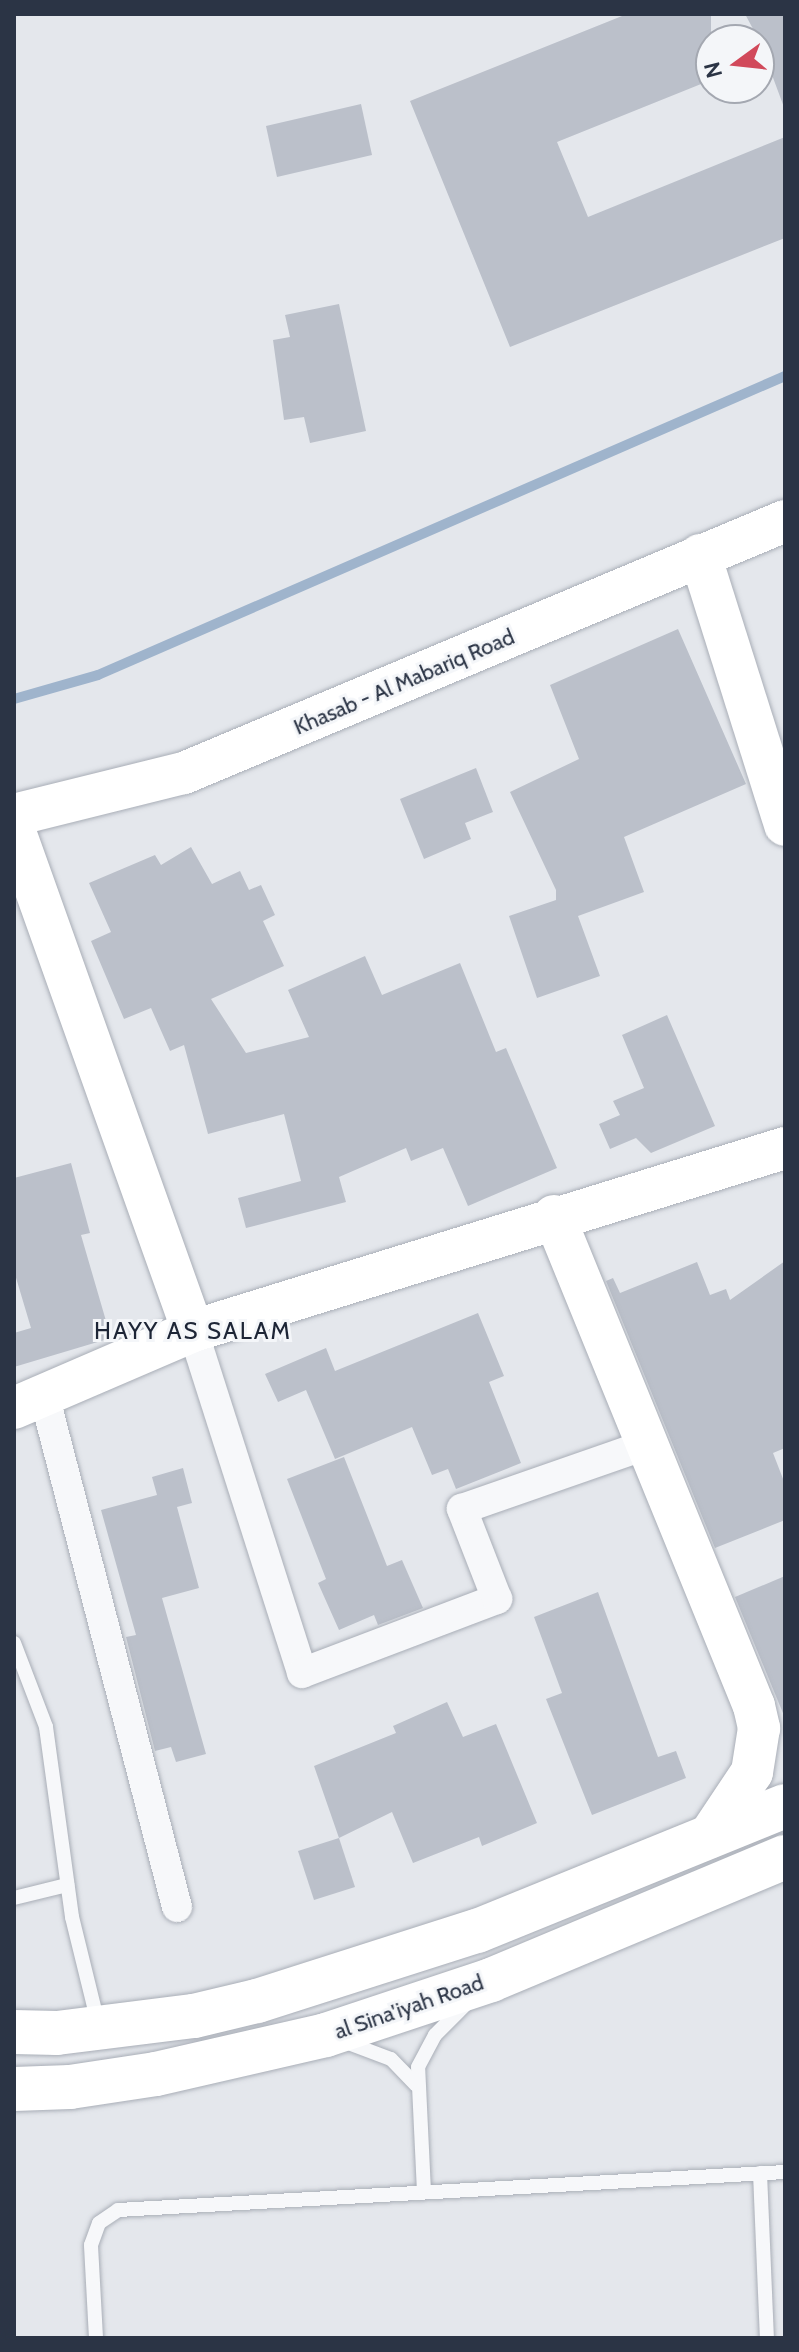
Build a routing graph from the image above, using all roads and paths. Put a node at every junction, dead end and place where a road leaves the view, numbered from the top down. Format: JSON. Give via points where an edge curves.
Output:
{"nodes":[{"id":1,"x":785,"y":521,"type":"edge"},
{"id":2,"x":700,"y":555,"type":"junction"},
{"id":3,"x":14,"y":815,"type":"edge"},
{"id":4,"x":785,"y":825,"type":"edge"},
{"id":5,"x":14,"y":829,"type":"edge"},
{"id":6,"x":785,"y":1148,"type":"edge"},
{"id":7,"x":554,"y":1216,"type":"junction"},
{"id":8,"x":193,"y":1331,"type":"junction"},
{"id":9,"x":22,"y":1401,"type":"edge"},
{"id":10,"x":646,"y":1445,"type":"junction"},
{"id":11,"x":14,"y":1643,"type":"edge"},
{"id":12,"x":754,"y":1706,"type":"junction"},
{"id":13,"x":785,"y":1735,"type":"edge"},
{"id":14,"x":785,"y":1806,"type":"edge"},
{"id":15,"x":708,"y":1838,"type":"junction"},
{"id":16,"x":785,"y":1857,"type":"edge"},
{"id":17,"x":67,"y":1885,"type":"junction"},
{"id":18,"x":14,"y":1898,"type":"edge"},
{"id":19,"x":177,"y":1907,"type":"dead end"},
{"id":20,"x":491,"y":1980,"type":"junction"},
{"id":21,"x":99,"y":2025,"type":"junction"},
{"id":22,"x":14,"y":2032,"type":"edge"},
{"id":23,"x":326,"y":2035,"type":"junction"},
{"id":24,"x":416,"y":2085,"type":"junction"},
{"id":25,"x":14,"y":2089,"type":"edge"},
{"id":26,"x":785,"y":2172,"type":"edge"},
{"id":27,"x":760,"y":2173,"type":"junction"},
{"id":28,"x":424,"y":2192,"type":"junction"},
{"id":29,"x":96,"y":2338,"type":"edge"},
{"id":30,"x":767,"y":2338,"type":"edge"}],
"edges":[{"from":1,"to":2,"type":"street","name":"Khasab - Al Mabariq Road"},
{"from":2,"to":3,"type":"street","name":"Khasab - Al Mabariq Road","via":[[184,773]]},
{"from":2,"to":4,"type":"street"},
{"from":5,"to":8,"type":"street"},
{"from":6,"to":7,"type":"street"},
{"from":7,"to":8,"type":"street"},
{"from":7,"to":10,"type":"street"},
{"from":8,"to":9,"type":"street"},
{"from":8,"to":10,"type":"street","via":[[302,1673],[497,1599],[462,1509]]},
{"from":9,"to":19,"type":"street"},
{"from":10,"to":12,"type":"street"},
{"from":11,"to":17,"type":"lane","via":[[46,1727]]},
{"from":12,"to":13,"type":"street"},
{"from":12,"to":15,"type":"street","via":[[759,1728],[752,1772]]},
{"from":14,"to":15,"type":"highway"},
{"from":15,"to":21,"type":"highway","via":[[405,1957],[194,2016]]},
{"from":16,"to":20,"type":"highway","name":"al Sina'iyah Road"},
{"from":17,"to":18,"type":"lane"},
{"from":17,"to":21,"type":"lane"},
{"from":20,"to":23,"type":"highway","name":"al Sina'iyah Road"},
{"from":20,"to":24,"type":"lane","via":[[435,2035]]},
{"from":21,"to":22,"type":"highway","via":[[57,2033]]},
{"from":23,"to":24,"type":"lane","via":[[391,2059]]},
{"from":23,"to":25,"type":"highway","name":"al Sina'iyah Road","via":[[156,2074]]},
{"from":24,"to":28,"type":"lane"},
{"from":26,"to":27,"type":"lane"},
{"from":27,"to":28,"type":"lane"},
{"from":27,"to":30,"type":"lane"},
{"from":28,"to":29,"type":"lane","via":[[118,2210],[99,2223],[91,2245]]}]}
